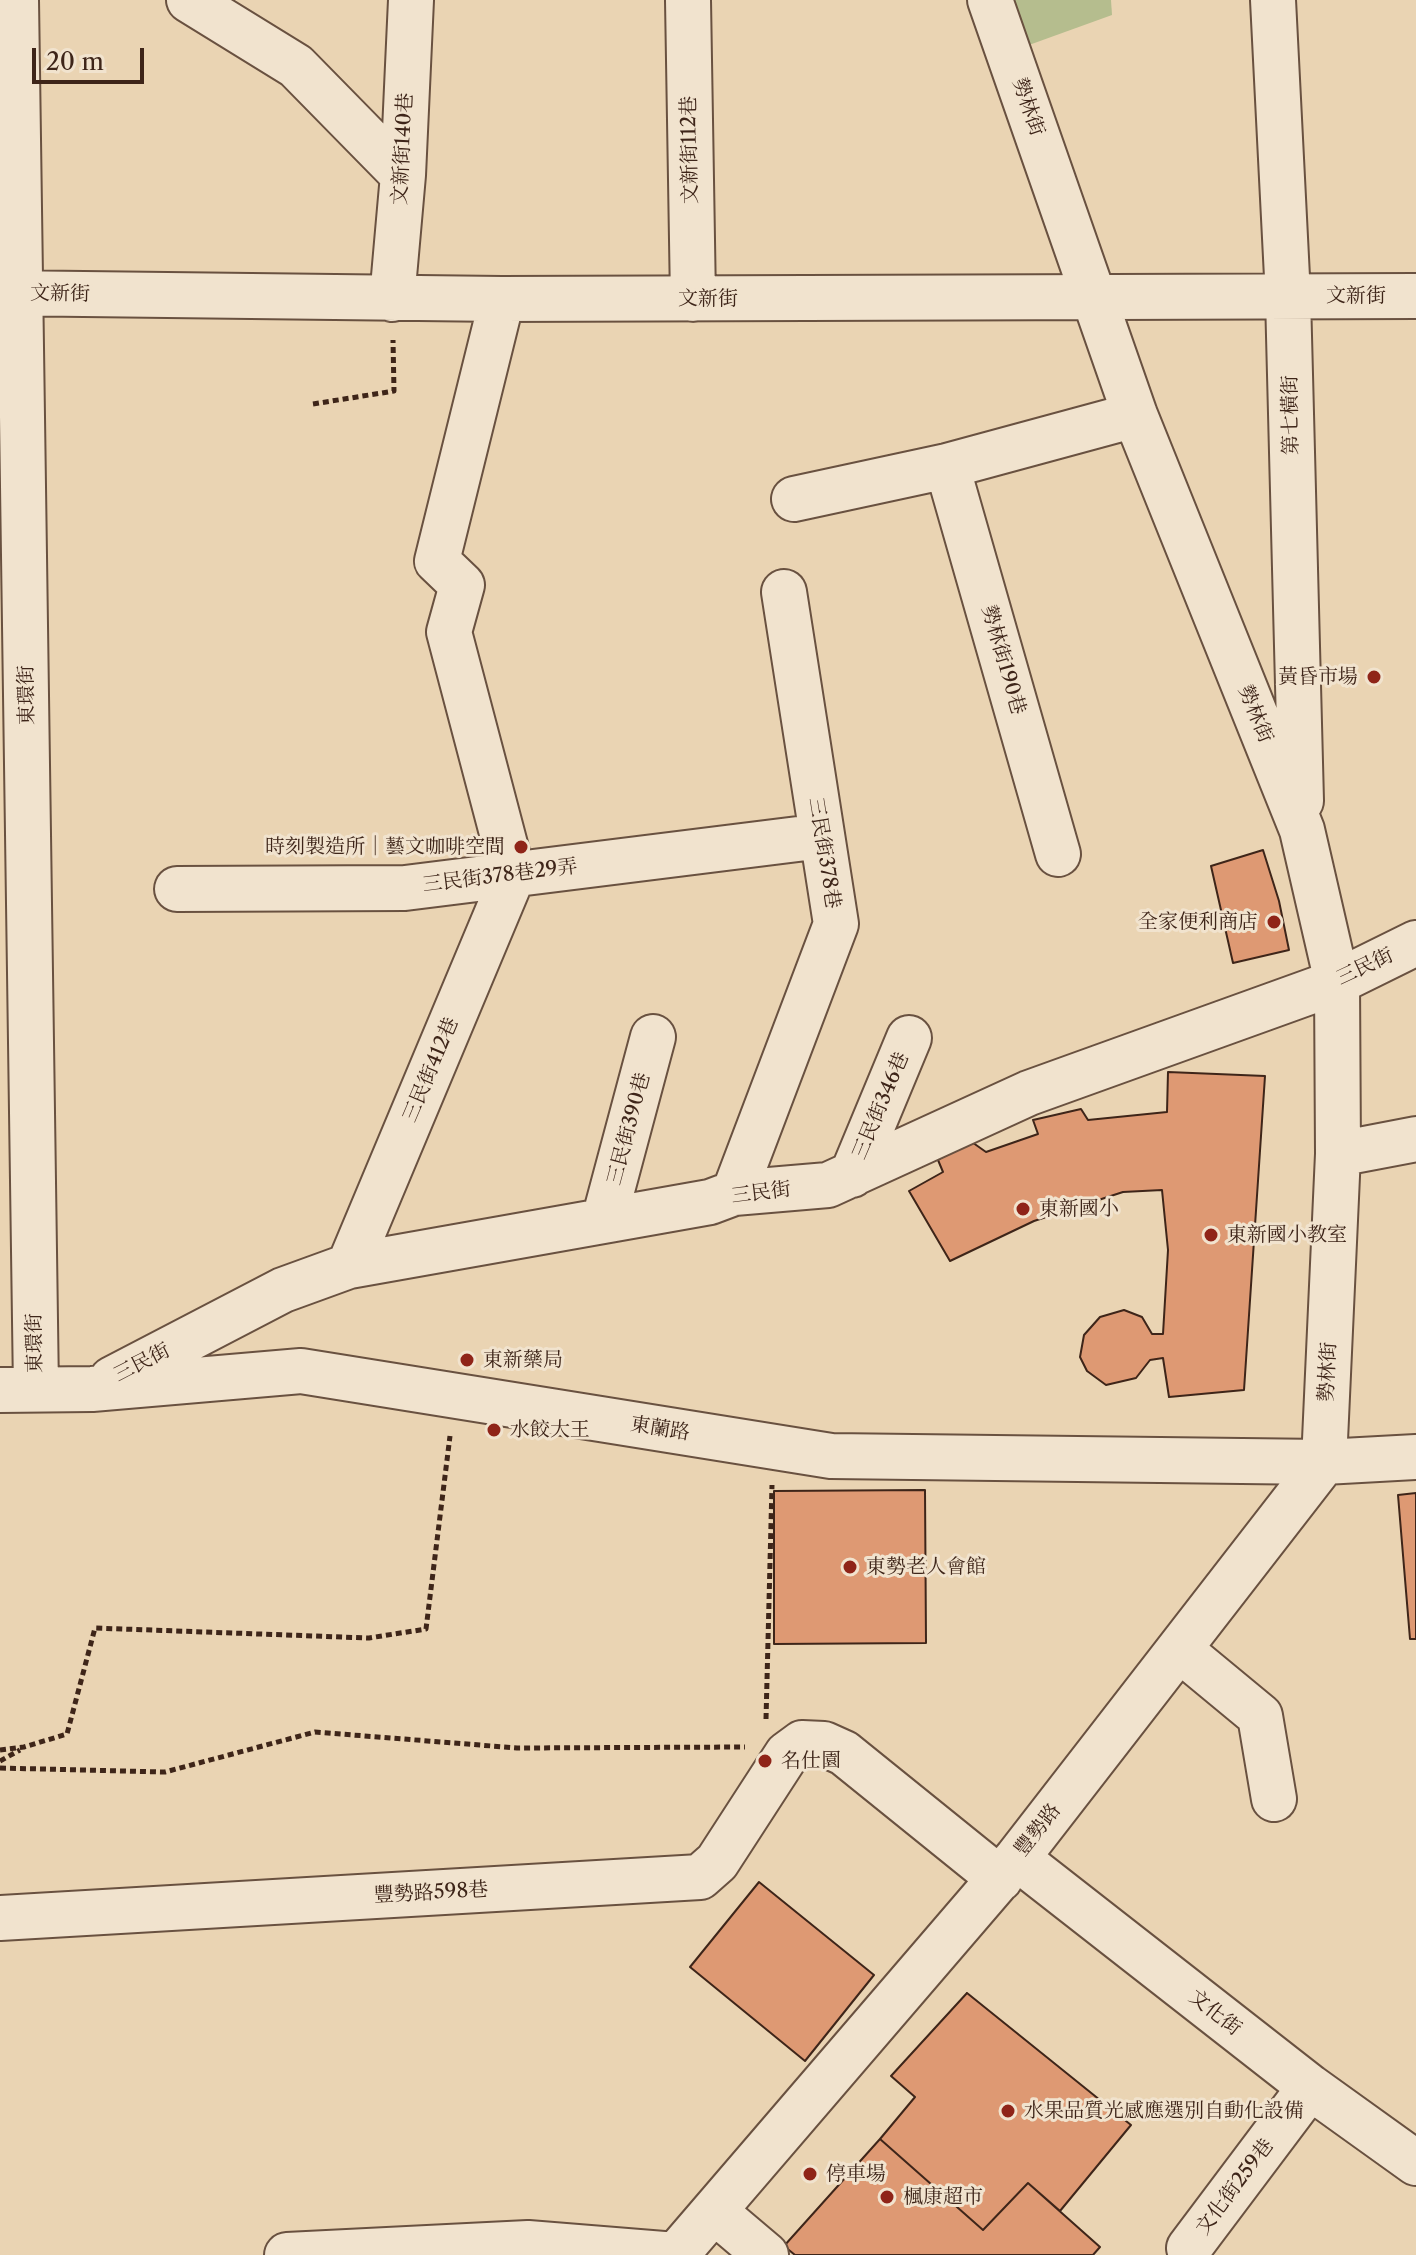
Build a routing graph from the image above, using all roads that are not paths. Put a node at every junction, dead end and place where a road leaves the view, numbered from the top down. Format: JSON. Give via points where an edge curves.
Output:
{"nodes":[{"id":1,"x":16,"y":0,"type":"edge"},
{"id":2,"x":189,"y":0,"type":"edge"},
{"id":3,"x":411,"y":0,"type":"edge"},
{"id":4,"x":688,"y":0,"type":"edge"},
{"id":5,"x":990,"y":0,"type":"edge"},
{"id":6,"x":1273,"y":0,"type":"edge"},
{"id":7,"x":403,"y":175,"type":"junction"},
{"id":8,"x":10,"y":294,"type":"edge"},
{"id":9,"x":1094,"y":296,"type":"junction"},
{"id":10,"x":1416,"y":296,"type":"edge"},
{"id":11,"x":1288,"y":297,"type":"junction"},
{"id":12,"x":392,"y":299,"type":"junction"},
{"id":13,"x":502,"y":299,"type":"junction"},
{"id":14,"x":693,"y":299,"type":"junction"},
{"id":15,"x":1135,"y":415,"type":"junction"},
{"id":16,"x":947,"y":466,"type":"junction"},
{"id":17,"x":794,"y":499,"type":"dead end"},
{"id":18,"x":784,"y":592,"type":"dead end"},
{"id":19,"x":1302,"y":830,"type":"junction"},
{"id":20,"x":822,"y":836,"type":"junction"},
{"id":21,"x":1058,"y":854,"type":"dead end"},
{"id":22,"x":513,"y":875,"type":"junction"},
{"id":23,"x":15,"y":888,"type":"edge"},
{"id":24,"x":177,"y":889,"type":"dead end"},
{"id":25,"x":1416,"y":943,"type":"edge"},
{"id":26,"x":1337,"y":982,"type":"junction"},
{"id":27,"x":653,"y":1037,"type":"dead end"},
{"id":28,"x":909,"y":1038,"type":"dead end"},
{"id":29,"x":1416,"y":1139,"type":"edge"},
{"id":30,"x":1338,"y":1154,"type":"junction"},
{"id":31,"x":852,"y":1175,"type":"junction"},
{"id":32,"x":734,"y":1193,"type":"junction"},
{"id":33,"x":604,"y":1220,"type":"junction"},
{"id":34,"x":349,"y":1266,"type":"junction"},
{"id":35,"x":92,"y":1389,"type":"junction"},
{"id":36,"x":18,"y":1390,"type":"edge"},
{"id":37,"x":1416,"y":1457,"type":"edge"},
{"id":38,"x":1324,"y":1462,"type":"junction"},
{"id":39,"x":1179,"y":1649,"type":"junction"},
{"id":40,"x":1274,"y":1799,"type":"dead end"},
{"id":41,"x":1008,"y":1868,"type":"junction"},
{"id":42,"x":0,"y":1918,"type":"edge"},
{"id":43,"x":1310,"y":2087,"type":"junction"},
{"id":44,"x":1414,"y":2164,"type":"edge"},
{"id":45,"x":714,"y":2211,"type":"junction"},
{"id":46,"x":1189,"y":2248,"type":"dead end"},
{"id":47,"x":287,"y":2255,"type":"edge"},
{"id":48,"x":676,"y":2255,"type":"edge"},
{"id":49,"x":766,"y":2255,"type":"edge"}],
"edges":[{"from":1,"to":8,"type":"street","name":"東環街"},
{"from":2,"to":7,"type":"street","via":[[296,66]]},
{"from":3,"to":7,"type":"street","name":"文新街140巷"},
{"from":4,"to":14,"type":"street","name":"文新街112巷"},
{"from":5,"to":9,"type":"street","name":"勢林街"},
{"from":6,"to":11,"type":"street","name":"第七橫街"},
{"from":7,"to":12,"type":"street","name":"文新街140巷"},
{"from":8,"to":12,"type":"street","name":"文新街"},
{"from":8,"to":23,"type":"street","name":"東環街"},
{"from":9,"to":11,"type":"street","name":"文新街"},
{"from":9,"to":14,"type":"street","name":"文新街"},
{"from":9,"to":15,"type":"street","name":"勢林街"},
{"from":10,"to":11,"type":"street","name":"文新街"},
{"from":11,"to":19,"type":"street","name":"第七橫街"},
{"from":12,"to":13,"type":"street","name":"文新街"},
{"from":13,"to":14,"type":"street","name":"文新街"},
{"from":13,"to":22,"type":"street","via":[[437,561],[462,585],[449,632]]},
{"from":15,"to":16,"type":"street"},
{"from":15,"to":19,"type":"street","name":"勢林街"},
{"from":16,"to":17,"type":"street"},
{"from":16,"to":21,"type":"street","name":"勢林街190巷"},
{"from":18,"to":20,"type":"street","name":"三民街378巷"},
{"from":19,"to":26,"type":"street","name":"勢林街"},
{"from":20,"to":22,"type":"street","name":"三民街378巷29弄"},
{"from":20,"to":32,"type":"street","name":"三民街378巷","via":[[836,924]]},
{"from":22,"to":24,"type":"street","name":"三民街378巷29弄","via":[[405,888]]},
{"from":22,"to":34,"type":"street","name":"三民街412巷"},
{"from":23,"to":36,"type":"street","name":"東環街"},
{"from":25,"to":26,"type":"street","name":"三民街"},
{"from":26,"to":30,"type":"street","name":"勢林街"},
{"from":26,"to":31,"type":"street","name":"三民街","via":[[1029,1093]]},
{"from":27,"to":33,"type":"street","name":"三民街390巷"},
{"from":28,"to":31,"type":"street","name":"三民街346巷"},
{"from":29,"to":30,"type":"street"},
{"from":30,"to":38,"type":"street","name":"勢林街"},
{"from":31,"to":32,"type":"street","name":"三民街","via":[[828,1185]]},
{"from":32,"to":33,"type":"street","name":"三民街"},
{"from":33,"to":34,"type":"street","name":"三民街"},
{"from":34,"to":35,"type":"street","name":"三民街","via":[[283,1290]]},
{"from":35,"to":36,"type":"street","name":"東蘭路"},
{"from":35,"to":38,"type":"street","name":"東蘭路","via":[[301,1371],[831,1456]]},
{"from":37,"to":38,"type":"street"},
{"from":38,"to":39,"type":"street","name":"豐勢路"},
{"from":39,"to":40,"type":"street","via":[[1260,1716]]},
{"from":39,"to":41,"type":"street","name":"豐勢路"},
{"from":41,"to":42,"type":"street","name":"豐勢路598巷","via":[[844,1753],[824,1744],[802,1743],[785,1750],[717,1862],[700,1877]]},
{"from":41,"to":43,"type":"street","name":"文化街"},
{"from":41,"to":45,"type":"street","name":"豐勢路"},
{"from":43,"to":44,"type":"street","name":"文化街"},
{"from":43,"to":46,"type":"street","name":"文化街259巷"},
{"from":45,"to":48,"type":"street","name":"豐勢路"},
{"from":45,"to":49,"type":"street"},
{"from":47,"to":48,"type":"street","via":[[528,2243]]}]}
